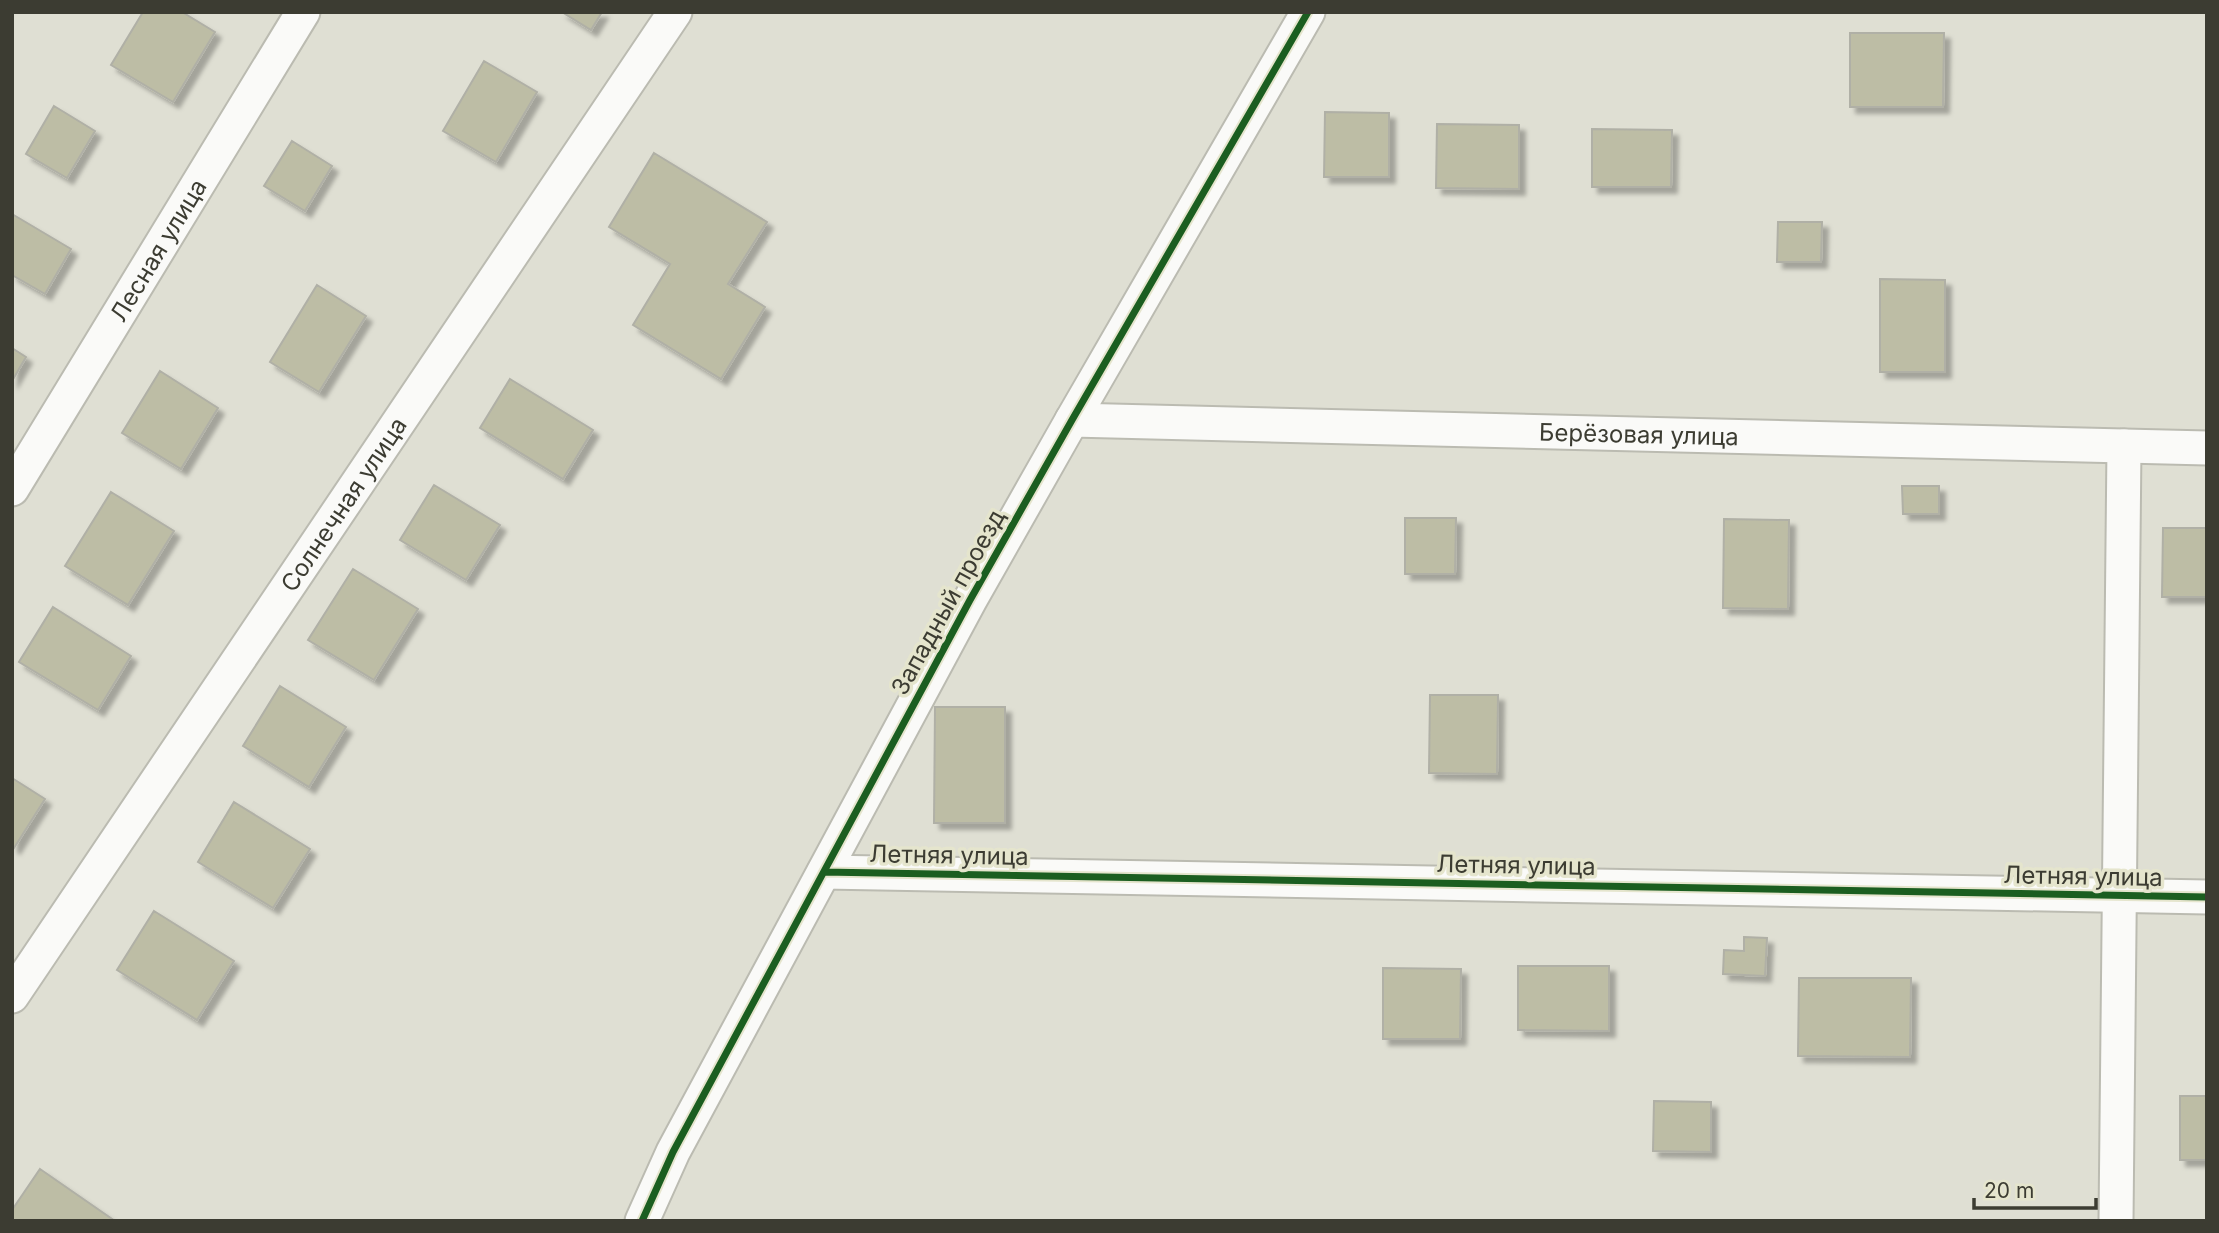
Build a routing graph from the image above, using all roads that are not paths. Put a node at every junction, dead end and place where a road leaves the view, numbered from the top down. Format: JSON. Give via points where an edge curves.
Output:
{"nodes":[{"id":1,"x":303,"y":12,"type":"edge"},
{"id":2,"x":675,"y":12,"type":"edge"},
{"id":3,"x":1308,"y":12,"type":"edge"},
{"id":4,"x":1072,"y":420,"type":"junction"},
{"id":5,"x":2124,"y":446,"type":"junction"},
{"id":6,"x":2207,"y":448,"type":"edge"},
{"id":7,"x":12,"y":489,"type":"edge"},
{"id":8,"x":824,"y":872,"type":"junction"},
{"id":9,"x":2119,"y":896,"type":"junction"},
{"id":10,"x":2207,"y":897,"type":"edge"},
{"id":11,"x":12,"y":996,"type":"edge"},
{"id":12,"x":642,"y":1221,"type":"edge"},
{"id":13,"x":2116,"y":1221,"type":"edge"}],
"edges":[{"from":1,"to":7,"type":"street","name":"Лесная улица"},
{"from":2,"to":11,"type":"street","name":"Солнечная улица"},
{"from":3,"to":4,"type":"street","name":"Западный проезд"},
{"from":4,"to":5,"type":"street","name":"Берёзовая улица"},
{"from":4,"to":8,"type":"street","name":"Западный проезд"},
{"from":5,"to":6,"type":"street","name":"Берёзовая улица"},
{"from":5,"to":9,"type":"street"},
{"from":8,"to":9,"type":"street","name":"Летняя улица"},
{"from":8,"to":12,"type":"street","name":"Западный проезд","via":[[673,1152]]},
{"from":9,"to":10,"type":"street","name":"Летняя улица"},
{"from":9,"to":13,"type":"street"}]}
